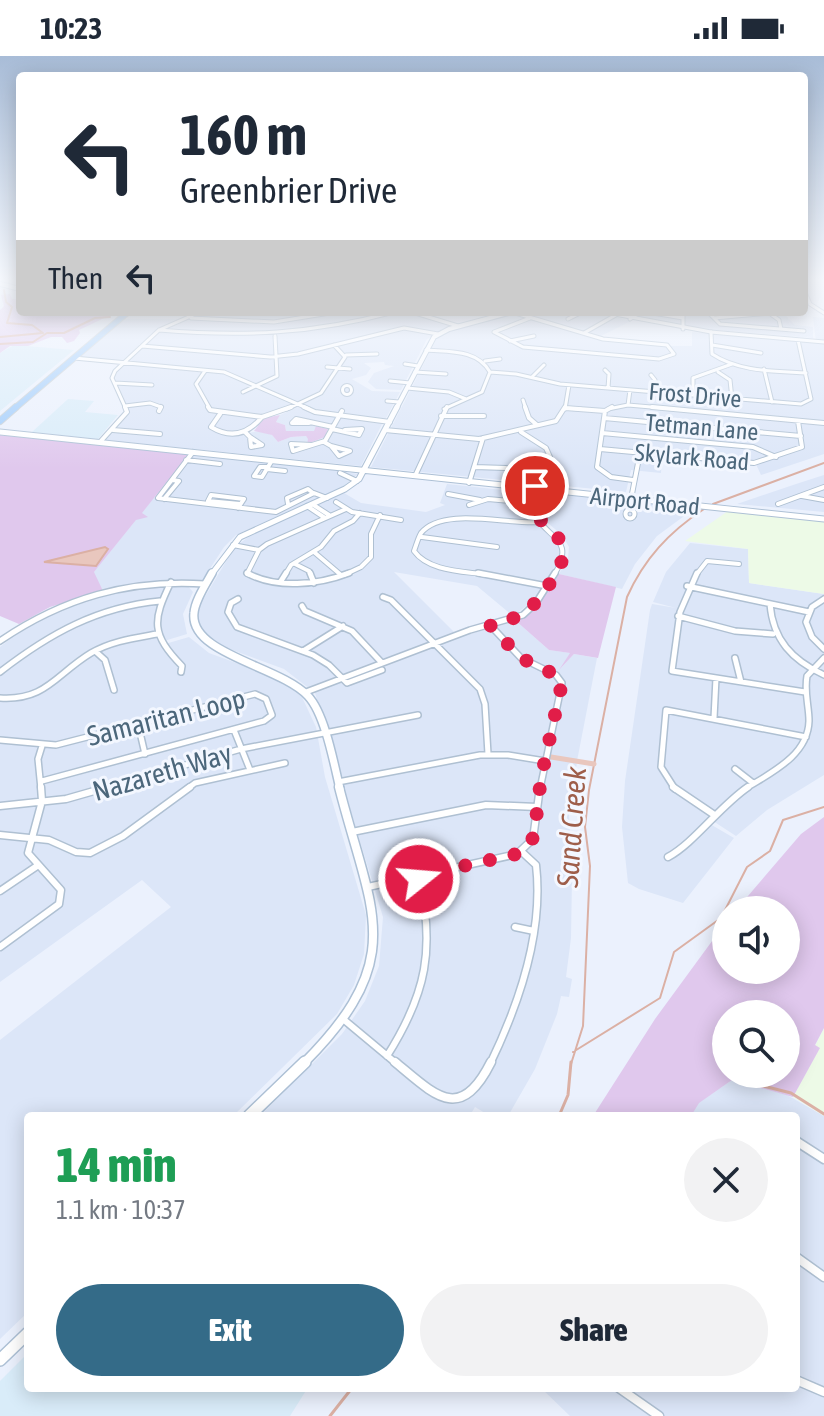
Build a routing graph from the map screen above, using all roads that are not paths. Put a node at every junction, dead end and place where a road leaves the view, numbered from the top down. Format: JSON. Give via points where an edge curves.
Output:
{"nodes":[{"id":1,"x":86,"y":342,"type":"edge"},
{"id":2,"x":92,"y":342,"type":"edge"},
{"id":3,"x":146,"y":342,"type":"edge"},
{"id":4,"x":275,"y":342,"type":"edge"},
{"id":5,"x":346,"y":342,"type":"edge"},
{"id":6,"x":430,"y":342,"type":"edge"},
{"id":7,"x":513,"y":342,"type":"edge"},
{"id":8,"x":637,"y":342,"type":"edge"},
{"id":9,"x":799,"y":342,"type":"edge"},
{"id":10,"x":334,"y":345,"type":"junction"},
{"id":11,"x":712,"y":345,"type":"joint"},
{"id":12,"x":142,"y":346,"type":"junction"},
{"id":13,"x":426,"y":346,"type":"junction"},
{"id":14,"x":471,"y":347,"type":"dead end"},
{"id":15,"x":761,"y":353,"type":"dead end"},
{"id":16,"x":377,"y":354,"type":"dead end"},
{"id":17,"x":466,"y":354,"type":"junction"},
{"id":18,"x":346,"y":355,"type":"junction"},
{"id":19,"x":276,"y":356,"type":"junction"},
{"id":20,"x":74,"y":358,"type":"junction"},
{"id":21,"x":500,"y":359,"type":"dead end"},
{"id":22,"x":124,"y":362,"type":"junction"},
{"id":23,"x":484,"y":362,"type":"junction"},
{"id":24,"x":732,"y":363,"type":"junction"},
{"id":25,"x":405,"y":364,"type":"dead end"},
{"id":26,"x":544,"y":365,"type":"dead end"},
{"id":27,"x":327,"y":367,"type":"dead end"},
{"id":28,"x":338,"y":368,"type":"junction"},
{"id":29,"x":350,"y":369,"type":"dead end"},
{"id":30,"x":417,"y":369,"type":"junction"},
{"id":31,"x":764,"y":369,"type":"junction"},
{"id":32,"x":206,"y":370,"type":"junction"},
{"id":33,"x":605,"y":370,"type":"dead end"},
{"id":34,"x":718,"y":371,"type":"junction"},
{"id":35,"x":490,"y":372,"type":"junction"},
{"id":36,"x":806,"y":373,"type":"junction"},
{"id":37,"x":446,"y":374,"type":"dead end"},
{"id":38,"x":277,"y":375,"type":"junction"},
{"id":39,"x":286,"y":375,"type":"dead end"},
{"id":40,"x":651,"y":375,"type":"dead end"},
{"id":41,"x":532,"y":377,"type":"junction"},
{"id":42,"x":390,"y":381,"type":"dead end"},
{"id":43,"x":526,"y":381,"type":"dead end"},
{"id":44,"x":115,"y":383,"type":"junction"},
{"id":45,"x":571,"y":383,"type":"junction"},
{"id":46,"x":152,"y":385,"type":"dead end"},
{"id":47,"x":408,"y":385,"type":"junction"},
{"id":48,"x":258,"y":386,"type":"junction"},
{"id":49,"x":608,"y":388,"type":"junction"},
{"id":50,"x":630,"y":390,"type":"junction"},
{"id":51,"x":329,"y":391,"type":"junction"},
{"id":52,"x":341,"y":391,"type":"dead end"},
{"id":53,"x":243,"y":392,"type":"dead end"},
{"id":54,"x":655,"y":392,"type":"junction"},
{"id":55,"x":693,"y":395,"type":"junction"},
{"id":56,"x":466,"y":399,"type":"junction"},
{"id":57,"x":732,"y":399,"type":"junction"},
{"id":58,"x":523,"y":400,"type":"dead end"},
{"id":59,"x":387,"y":401,"type":"dead end"},
{"id":60,"x":399,"y":402,"type":"junction"},
{"id":61,"x":772,"y":402,"type":"junction"},
{"id":62,"x":298,"y":405,"type":"junction"},
{"id":63,"x":628,"y":405,"type":"junction"},
{"id":64,"x":125,"y":406,"type":"junction"},
{"id":65,"x":565,"y":408,"type":"junction"},
{"id":66,"x":159,"y":411,"type":"dead end"},
{"id":67,"x":342,"y":411,"type":"dead end"},
{"id":68,"x":605,"y":411,"type":"junction"},
{"id":69,"x":221,"y":413,"type":"junction"},
{"id":70,"x":0,"y":414,"type":"edge"},
{"id":71,"x":441,"y":416,"type":"junction"},
{"id":72,"x":484,"y":416,"type":"dead end"},
{"id":73,"x":262,"y":417,"type":"junction"},
{"id":74,"x":339,"y":417,"type":"junction"},
{"id":75,"x":604,"y":418,"type":"junction"},
{"id":76,"x":0,"y":421,"type":"edge"},
{"id":77,"x":798,"y":421,"type":"junction"},
{"id":78,"x":390,"y":422,"type":"junction"},
{"id":79,"x":309,"y":423,"type":"dead end"},
{"id":80,"x":824,"y":423,"type":"edge"},
{"id":81,"x":538,"y":426,"type":"junction"},
{"id":82,"x":333,"y":428,"type":"junction"},
{"id":83,"x":112,"y":430,"type":"junction"},
{"id":84,"x":345,"y":430,"type":"dead end"},
{"id":85,"x":385,"y":430,"type":"junction"},
{"id":86,"x":520,"y":431,"type":"junction"},
{"id":87,"x":0,"y":432,"type":"edge"},
{"id":88,"x":245,"y":433,"type":"junction"},
{"id":89,"x":602,"y":433,"type":"junction"},
{"id":90,"x":160,"y":434,"type":"dead end"},
{"id":91,"x":433,"y":435,"type":"junction"},
{"id":92,"x":801,"y":436,"type":"junction"},
{"id":93,"x":250,"y":437,"type":"dead end"},
{"id":94,"x":483,"y":438,"type":"junction"},
{"id":95,"x":100,"y":442,"type":"junction"},
{"id":96,"x":323,"y":442,"type":"junction"},
{"id":97,"x":312,"y":445,"type":"dead end"},
{"id":98,"x":331,"y":446,"type":"dead end"},
{"id":99,"x":554,"y":446,"type":"dead end"},
{"id":100,"x":546,"y":448,"type":"junction"},
{"id":101,"x":600,"y":449,"type":"junction"},
{"id":102,"x":193,"y":452,"type":"junction"},
{"id":103,"x":640,"y":453,"type":"junction"},
{"id":104,"x":228,"y":456,"type":"junction"},
{"id":105,"x":550,"y":457,"type":"dead end"},
{"id":106,"x":776,"y":457,"type":"junction"},
{"id":107,"x":186,"y":460,"type":"junction"},
{"id":108,"x":220,"y":464,"type":"dead end"},
{"id":109,"x":269,"y":466,"type":"junction"},
{"id":110,"x":474,"y":467,"type":"junction"},
{"id":111,"x":506,"y":468,"type":"dead end"},
{"id":112,"x":365,"y":470,"type":"junction"},
{"id":113,"x":285,"y":471,"type":"dead end"},
{"id":114,"x":340,"y":473,"type":"dead end"},
{"id":115,"x":415,"y":476,"type":"junction"},
{"id":116,"x":633,"y":480,"type":"junction"},
{"id":117,"x":357,"y":482,"type":"junction"},
{"id":118,"x":470,"y":482,"type":"junction"},
{"id":119,"x":824,"y":487,"type":"edge"},
{"id":120,"x":534,"y":488,"type":"junction"},
{"id":121,"x":448,"y":494,"type":"dead end"},
{"id":122,"x":801,"y":495,"type":"junction"},
{"id":123,"x":327,"y":498,"type":"junction"},
{"id":124,"x":632,"y":498,"type":"junction"},
{"id":125,"x":480,"y":500,"type":"junction"},
{"id":126,"x":823,"y":500,"type":"edge"},
{"id":127,"x":336,"y":502,"type":"dead end"},
{"id":128,"x":531,"y":503,"type":"junction"},
{"id":129,"x":778,"y":504,"type":"dead end"},
{"id":130,"x":309,"y":505,"type":"junction"},
{"id":131,"x":469,"y":505,"type":"dead end"},
{"id":132,"x":239,"y":506,"type":"junction"},
{"id":133,"x":346,"y":509,"type":"junction"},
{"id":134,"x":360,"y":513,"type":"junction"},
{"id":135,"x":380,"y":515,"type":"junction"},
{"id":136,"x":824,"y":515,"type":"edge"},
{"id":137,"x":328,"y":517,"type":"junction"},
{"id":138,"x":401,"y":520,"type":"dead end"},
{"id":139,"x":539,"y":522,"type":"junction"},
{"id":140,"x":421,"y":537,"type":"junction"},
{"id":141,"x":232,"y":544,"type":"junction"},
{"id":142,"x":497,"y":547,"type":"dead end"},
{"id":143,"x":259,"y":550,"type":"junction"},
{"id":144,"x":313,"y":552,"type":"junction"},
{"id":145,"x":556,"y":555,"type":"dead end"},
{"id":146,"x":564,"y":556,"type":"junction"},
{"id":147,"x":294,"y":564,"type":"junction"},
{"id":148,"x":739,"y":564,"type":"dead end"},
{"id":149,"x":341,"y":575,"type":"junction"},
{"id":150,"x":281,"y":581,"type":"junction"},
{"id":151,"x":171,"y":582,"type":"junction"},
{"id":152,"x":314,"y":583,"type":"junction"},
{"id":153,"x":206,"y":584,"type":"junction"},
{"id":154,"x":547,"y":586,"type":"junction"},
{"id":155,"x":687,"y":586,"type":"junction"},
{"id":156,"x":383,"y":597,"type":"dead end"},
{"id":157,"x":238,"y":599,"type":"dead end"},
{"id":158,"x":824,"y":599,"type":"edge"},
{"id":159,"x":160,"y":601,"type":"junction"},
{"id":160,"x":770,"y":604,"type":"junction"},
{"id":161,"x":302,"y":606,"type":"dead end"},
{"id":162,"x":517,"y":611,"type":"dead end"},
{"id":163,"x":809,"y":612,"type":"junction"},
{"id":164,"x":523,"y":615,"type":"junction"},
{"id":165,"x":678,"y":616,"type":"junction"},
{"id":166,"x":490,"y":625,"type":"junction"},
{"id":167,"x":343,"y":626,"type":"junction"},
{"id":168,"x":157,"y":634,"type":"junction"},
{"id":169,"x":773,"y":634,"type":"junction"},
{"id":170,"x":0,"y":641,"type":"edge"},
{"id":171,"x":434,"y":643,"type":"junction"},
{"id":172,"x":824,"y":649,"type":"edge"},
{"id":173,"x":95,"y":651,"type":"junction"},
{"id":174,"x":303,"y":651,"type":"junction"},
{"id":175,"x":735,"y":658,"type":"dead end"},
{"id":176,"x":824,"y":658,"type":"edge"},
{"id":177,"x":381,"y":668,"type":"junction"},
{"id":178,"x":810,"y":669,"type":"junction"},
{"id":179,"x":0,"y":672,"type":"edge"},
{"id":180,"x":181,"y":672,"type":"dead end"},
{"id":181,"x":824,"y":675,"type":"edge"},
{"id":182,"x":341,"y":678,"type":"junction"},
{"id":183,"x":716,"y":678,"type":"junction"},
{"id":184,"x":741,"y":682,"type":"junction"},
{"id":185,"x":114,"y":690,"type":"dead end"},
{"id":186,"x":306,"y":692,"type":"junction"},
{"id":187,"x":805,"y":692,"type":"junction"},
{"id":188,"x":41,"y":694,"type":"junction"},
{"id":189,"x":0,"y":698,"type":"edge"},
{"id":190,"x":46,"y":700,"type":"dead end"},
{"id":191,"x":418,"y":715,"type":"dead end"},
{"id":192,"x":714,"y":718,"type":"junction"},
{"id":193,"x":138,"y":724,"type":"junction"},
{"id":194,"x":234,"y":730,"type":"junction"},
{"id":195,"x":323,"y":733,"type":"junction"},
{"id":196,"x":806,"y":737,"type":"junction"},
{"id":197,"x":0,"y":740,"type":"edge"},
{"id":198,"x":42,"y":746,"type":"junction"},
{"id":199,"x":241,"y":749,"type":"junction"},
{"id":200,"x":145,"y":754,"type":"junction"},
{"id":201,"x":488,"y":754,"type":"junction"},
{"id":202,"x":545,"y":761,"type":"junction"},
{"id":203,"x":285,"y":763,"type":"dead end"},
{"id":204,"x":735,"y":769,"type":"dead end"},
{"id":205,"x":250,"y":770,"type":"junction"},
{"id":206,"x":42,"y":781,"type":"junction"},
{"id":207,"x":337,"y":782,"type":"junction"},
{"id":208,"x":753,"y":783,"type":"junction"},
{"id":209,"x":42,"y":801,"type":"junction"},
{"id":210,"x":0,"y":806,"type":"edge"},
{"id":211,"x":537,"y":807,"type":"junction"},
{"id":212,"x":713,"y":814,"type":"junction"},
{"id":213,"x":351,"y":832,"type":"junction"},
{"id":214,"x":0,"y":835,"type":"edge"},
{"id":215,"x":31,"y":837,"type":"junction"},
{"id":216,"x":522,"y":852,"type":"junction"},
{"id":217,"x":668,"y":857,"type":"dead end"},
{"id":218,"x":37,"y":866,"type":"junction"},
{"id":219,"x":419,"y":876,"type":"junction"},
{"id":220,"x":368,"y":887,"type":"junction"},
{"id":221,"x":0,"y":891,"type":"edge"},
{"id":222,"x":515,"y":927,"type":"dead end"},
{"id":223,"x":534,"y":931,"type":"junction"},
{"id":224,"x":0,"y":947,"type":"edge"},
{"id":225,"x":343,"y":1019,"type":"junction"},
{"id":226,"x":387,"y":1056,"type":"junction"},
{"id":227,"x":459,"y":1099,"type":"junction"},
{"id":228,"x":462,"y":1108,"type":"dead end"},
{"id":229,"x":253,"y":1112,"type":"edge"},
{"id":230,"x":800,"y":1144,"type":"edge"},
{"id":231,"x":824,"y":1159,"type":"edge"},
{"id":232,"x":800,"y":1260,"type":"edge"},
{"id":233,"x":824,"y":1277,"type":"edge"},
{"id":234,"x":24,"y":1337,"type":"edge"},
{"id":235,"x":0,"y":1360,"type":"edge"},
{"id":236,"x":800,"y":1382,"type":"edge"},
{"id":237,"x":625,"y":1392,"type":"edge"},
{"id":238,"x":824,"y":1392,"type":"edge"},
{"id":239,"x":659,"y":1416,"type":"edge"}],
"edges":[{"from":1,"to":70,"type":"highway"},
{"from":2,"to":20,"type":"highway"},
{"from":3,"to":12,"type":"street"},
{"from":4,"to":19,"type":"street"},
{"from":5,"to":10,"type":"street"},
{"from":6,"to":13,"type":"main road"},
{"from":7,"to":8,"type":"street","via":[[527,348],[671,359],[674,353],[663,345]]},
{"from":9,"to":36,"type":"street"},
{"from":10,"to":18,"type":"street"},
{"from":10,"to":19,"type":"street"},
{"from":11,"to":15,"type":"street"},
{"from":11,"to":24,"type":"street","via":[[714,357]]},
{"from":12,"to":19,"type":"street"},
{"from":12,"to":22,"type":"street"},
{"from":13,"to":17,"type":"street"},
{"from":13,"to":30,"type":"main road"},
{"from":14,"to":17,"type":"street"},
{"from":16,"to":18,"type":"street"},
{"from":17,"to":23,"type":"street"},
{"from":18,"to":28,"type":"street"},
{"from":19,"to":38,"type":"street"},
{"from":20,"to":22,"type":"street"},
{"from":20,"to":76,"type":"highway"},
{"from":21,"to":23,"type":"street"},
{"from":22,"to":32,"type":"street"},
{"from":22,"to":44,"type":"street","via":[[113,373]]},
{"from":23,"to":35,"type":"street"},
{"from":24,"to":31,"type":"street"},
{"from":24,"to":34,"type":"street"},
{"from":25,"to":30,"type":"street"},
{"from":26,"to":41,"type":"street"},
{"from":27,"to":28,"type":"street"},
{"from":28,"to":29,"type":"street"},
{"from":28,"to":51,"type":"street"},
{"from":30,"to":37,"type":"street"},
{"from":30,"to":47,"type":"main road"},
{"from":31,"to":36,"type":"street"},
{"from":31,"to":61,"type":"street"},
{"from":32,"to":48,"type":"street"},
{"from":32,"to":69,"type":"street","via":[[196,382],[207,408]]},
{"from":33,"to":49,"type":"street"},
{"from":34,"to":55,"type":"street","via":[[693,378]]},
{"from":34,"to":57,"type":"street","via":[[730,380]]},
{"from":35,"to":41,"type":"street","name":"Frost Drive"},
{"from":35,"to":56,"type":"street","via":[[482,392]]},
{"from":36,"to":61,"type":"street","name":"Frost Drive","via":[[811,399]]},
{"from":38,"to":39,"type":"street"},
{"from":38,"to":48,"type":"street"},
{"from":40,"to":54,"type":"street"},
{"from":41,"to":43,"type":"street"},
{"from":41,"to":45,"type":"street","name":"Frost Drive"},
{"from":42,"to":47,"type":"street"},
{"from":44,"to":46,"type":"street"},
{"from":44,"to":64,"type":"street"},
{"from":45,"to":49,"type":"street","name":"Frost Drive"},
{"from":45,"to":65,"type":"street"},
{"from":47,"to":56,"type":"street"},
{"from":47,"to":60,"type":"main road"},
{"from":48,"to":53,"type":"street"},
{"from":48,"to":62,"type":"street"},
{"from":49,"to":50,"type":"street","name":"Frost Drive"},
{"from":50,"to":54,"type":"street","name":"Frost Drive"},
{"from":50,"to":63,"type":"street"},
{"from":51,"to":52,"type":"street"},
{"from":51,"to":62,"type":"street"},
{"from":54,"to":55,"type":"street","name":"Frost Drive"},
{"from":55,"to":57,"type":"street","name":"Frost Drive"},
{"from":56,"to":71,"type":"street","via":[[449,405]]},
{"from":57,"to":61,"type":"street","name":"Frost Drive"},
{"from":58,"to":81,"type":"street"},
{"from":59,"to":60,"type":"street"},
{"from":60,"to":78,"type":"main road"},
{"from":62,"to":73,"type":"street"},
{"from":62,"to":74,"type":"street"},
{"from":63,"to":68,"type":"street"},
{"from":63,"to":77,"type":"street"},
{"from":64,"to":66,"type":"street","via":[[154,403]]},
{"from":64,"to":83,"type":"street","via":[[126,414]]},
{"from":65,"to":68,"type":"street"},
{"from":65,"to":81,"type":"street","via":[[559,422]]},
{"from":67,"to":74,"type":"street"},
{"from":68,"to":75,"type":"street"},
{"from":69,"to":73,"type":"street"},
{"from":69,"to":88,"type":"street","via":[[211,426],[214,430]]},
{"from":71,"to":72,"type":"street"},
{"from":71,"to":91,"type":"street"},
{"from":73,"to":88,"type":"street"},
{"from":74,"to":78,"type":"street"},
{"from":74,"to":82,"type":"street"},
{"from":75,"to":89,"type":"street"},
{"from":75,"to":92,"type":"street","name":"Tetman Lane"},
{"from":77,"to":80,"type":"street"},
{"from":77,"to":92,"type":"street"},
{"from":78,"to":85,"type":"main road"},
{"from":79,"to":82,"type":"street"},
{"from":81,"to":86,"type":"street"},
{"from":82,"to":84,"type":"street"},
{"from":82,"to":96,"type":"street"},
{"from":83,"to":90,"type":"street"},
{"from":83,"to":95,"type":"street"},
{"from":85,"to":91,"type":"street"},
{"from":85,"to":112,"type":"main road"},
{"from":86,"to":94,"type":"street"},
{"from":86,"to":100,"type":"street"},
{"from":87,"to":95,"type":"main road","name":"Airport Road"},
{"from":88,"to":93,"type":"street"},
{"from":89,"to":101,"type":"street"},
{"from":89,"to":106,"type":"street","via":[[749,447]]},
{"from":91,"to":94,"type":"street"},
{"from":91,"to":115,"type":"street"},
{"from":92,"to":106,"type":"street","name":"Skylark Road","via":[[802,447]]},
{"from":94,"to":110,"type":"street"},
{"from":95,"to":102,"type":"main road","name":"Airport Road"},
{"from":96,"to":97,"type":"street"},
{"from":96,"to":98,"type":"street"},
{"from":99,"to":100,"type":"street"},
{"from":100,"to":105,"type":"street"},
{"from":101,"to":103,"type":"street","name":"Skylark Road"},
{"from":101,"to":116,"type":"street","via":[[597,467],[602,474]]},
{"from":102,"to":104,"type":"main road","name":"Airport Road"},
{"from":102,"to":107,"type":"street"},
{"from":103,"to":106,"type":"street","name":"Skylark Road","via":[[754,463]]},
{"from":103,"to":116,"type":"street"},
{"from":104,"to":109,"type":"main road","name":"Airport Road"},
{"from":104,"to":112,"type":"main road","name":"Airport Road"},
{"from":107,"to":108,"type":"street"},
{"from":107,"to":132,"type":"street","via":[[158,497]]},
{"from":109,"to":112,"type":"main road","name":"Airport Road"},
{"from":109,"to":113,"type":"street"},
{"from":110,"to":111,"type":"street"},
{"from":110,"to":118,"type":"street"},
{"from":112,"to":115,"type":"main road","name":"Airport Road"},
{"from":112,"to":117,"type":"main road"},
{"from":114,"to":117,"type":"street"},
{"from":115,"to":118,"type":"main road","name":"Airport Road"},
{"from":116,"to":124,"type":"street"},
{"from":117,"to":123,"type":"main road"},
{"from":118,"to":120,"type":"main road","name":"Airport Road"},
{"from":119,"to":122,"type":"street"},
{"from":120,"to":124,"type":"main road","name":"Airport Road"},
{"from":120,"to":128,"type":"street"},
{"from":121,"to":125,"type":"street"},
{"from":122,"to":126,"type":"street"},
{"from":122,"to":129,"type":"street"},
{"from":123,"to":130,"type":"main road"},
{"from":123,"to":132,"type":"street","via":[[314,493],[276,512]]},
{"from":124,"to":136,"type":"main road","name":"Airport Road"},
{"from":125,"to":128,"type":"street"},
{"from":125,"to":131,"type":"street"},
{"from":126,"to":136,"type":"street"},
{"from":127,"to":133,"type":"street"},
{"from":128,"to":139,"type":"street"},
{"from":130,"to":137,"type":"street"},
{"from":130,"to":141,"type":"main road"},
{"from":132,"to":132,"type":"street","via":[[229,503],[208,501],[211,495],[244,499]]},
{"from":133,"to":134,"type":"street"},
{"from":133,"to":137,"type":"street"},
{"from":134,"to":135,"type":"street"},
{"from":134,"to":144,"type":"street"},
{"from":135,"to":138,"type":"street"},
{"from":135,"to":149,"type":"street","via":[[371,534],[371,557]]},
{"from":137,"to":143,"type":"street"},
{"from":139,"to":140,"type":"street","via":[[456,517],[435,523]]},
{"from":139,"to":146,"type":"street","via":[[561,541]]},
{"from":140,"to":142,"type":"street"},
{"from":140,"to":154,"type":"street","via":[[414,551],[428,563]]},
{"from":141,"to":143,"type":"street"},
{"from":141,"to":153,"type":"main road"},
{"from":143,"to":150,"type":"street","via":[[247,574]]},
{"from":144,"to":147,"type":"street"},
{"from":144,"to":149,"type":"street"},
{"from":145,"to":146,"type":"street"},
{"from":146,"to":154,"type":"street"},
{"from":147,"to":150,"type":"street"},
{"from":147,"to":152,"type":"street","via":[[307,569]]},
{"from":148,"to":155,"type":"street","via":[[707,561]]},
{"from":149,"to":152,"type":"street"},
{"from":150,"to":152,"type":"street"},
{"from":151,"to":153,"type":"street"},
{"from":151,"to":159,"type":"street"},
{"from":151,"to":170,"type":"street","via":[[127,587],[62,605]]},
{"from":153,"to":186,"type":"main road","via":[[192,614],[202,639],[284,674]]},
{"from":154,"to":164,"type":"street"},
{"from":155,"to":160,"type":"street"},
{"from":155,"to":165,"type":"street"},
{"from":156,"to":171,"type":"street"},
{"from":157,"to":174,"type":"street","via":[[228,612],[237,627]]},
{"from":158,"to":163,"type":"street"},
{"from":159,"to":168,"type":"street"},
{"from":159,"to":179,"type":"street","via":[[68,624]]},
{"from":160,"to":163,"type":"street"},
{"from":160,"to":169,"type":"street"},
{"from":161,"to":167,"type":"street"},
{"from":162,"to":164,"type":"street"},
{"from":163,"to":172,"type":"street","via":[[810,633]]},
{"from":164,"to":166,"type":"street"},
{"from":165,"to":169,"type":"street","via":[[735,631]]},
{"from":165,"to":183,"type":"street","via":[[672,671]]},
{"from":166,"to":171,"type":"street"},
{"from":166,"to":202,"type":"street","via":[[521,658],[562,677]]},
{"from":167,"to":174,"type":"street"},
{"from":167,"to":177,"type":"street"},
{"from":168,"to":173,"type":"street"},
{"from":168,"to":180,"type":"street","via":[[182,666]]},
{"from":169,"to":178,"type":"street"},
{"from":171,"to":177,"type":"street"},
{"from":171,"to":201,"type":"street","via":[[483,693]]},
{"from":173,"to":185,"type":"street","via":[[107,664]]},
{"from":173,"to":188,"type":"street"},
{"from":174,"to":182,"type":"street"},
{"from":175,"to":184,"type":"street"},
{"from":176,"to":178,"type":"street"},
{"from":177,"to":182,"type":"street","via":[[347,683]]},
{"from":178,"to":181,"type":"street"},
{"from":178,"to":187,"type":"street"},
{"from":182,"to":186,"type":"street"},
{"from":183,"to":184,"type":"street"},
{"from":183,"to":192,"type":"street"},
{"from":184,"to":187,"type":"street"},
{"from":186,"to":195,"type":"main road"},
{"from":187,"to":196,"type":"street","via":[[810,714]]},
{"from":188,"to":189,"type":"street"},
{"from":188,"to":190,"type":"street"},
{"from":191,"to":195,"type":"street","name":"Nazareth Way"},
{"from":192,"to":196,"type":"street"},
{"from":192,"to":212,"type":"street","via":[[666,710],[661,767],[674,789]]},
{"from":193,"to":194,"type":"street","name":"Samaritan Loop","via":[[255,694],[266,699],[269,719]]},
{"from":193,"to":198,"type":"street","name":"Samaritan Loop"},
{"from":193,"to":200,"type":"street"},
{"from":194,"to":199,"type":"street"},
{"from":194,"to":200,"type":"street","name":"Samaritan Loop"},
{"from":195,"to":199,"type":"street","name":"Nazareth Way"},
{"from":195,"to":207,"type":"main road"},
{"from":196,"to":208,"type":"street","via":[[788,761]]},
{"from":197,"to":198,"type":"street","name":"Samaritan Loop"},
{"from":198,"to":206,"type":"street"},
{"from":199,"to":205,"type":"street"},
{"from":199,"to":209,"type":"street","name":"Nazareth Way","via":[[66,799]]},
{"from":200,"to":206,"type":"street","name":"Samaritan Loop"},
{"from":201,"to":202,"type":"street"},
{"from":201,"to":207,"type":"street"},
{"from":202,"to":211,"type":"street"},
{"from":203,"to":205,"type":"street"},
{"from":204,"to":208,"type":"street"},
{"from":205,"to":215,"type":"street","via":[[195,783],[102,850],[76,852]]},
{"from":206,"to":209,"type":"street"},
{"from":207,"to":213,"type":"main road"},
{"from":208,"to":212,"type":"street"},
{"from":209,"to":210,"type":"street","name":"Nazareth Way"},
{"from":209,"to":215,"type":"street"},
{"from":211,"to":213,"type":"street","via":[[486,805]]},
{"from":211,"to":216,"type":"street","via":[[534,836]]},
{"from":212,"to":217,"type":"street"},
{"from":213,"to":220,"type":"main road"},
{"from":214,"to":215,"type":"street"},
{"from":215,"to":218,"type":"street","via":[[28,853]]},
{"from":216,"to":219,"type":"street"},
{"from":216,"to":223,"type":"street","via":[[537,869]]},
{"from":218,"to":221,"type":"street"},
{"from":218,"to":224,"type":"street","via":[[61,890],[59,904]]},
{"from":219,"to":220,"type":"street"},
{"from":219,"to":226,"type":"street","via":[[429,919],[428,963],[417,1002]]},
{"from":220,"to":225,"type":"main road","via":[[375,922],[372,959]]},
{"from":222,"to":223,"type":"street"},
{"from":223,"to":227,"type":"street","via":[[507,1025],[476,1086]]},
{"from":225,"to":226,"type":"street"},
{"from":225,"to":229,"type":"main road"},
{"from":226,"to":227,"type":"street","via":[[436,1096]]},
{"from":227,"to":228,"type":"street"},
{"from":230,"to":231,"type":"street"},
{"from":232,"to":233,"type":"street"},
{"from":234,"to":235,"type":"main road"},
{"from":236,"to":238,"type":"street"},
{"from":237,"to":239,"type":"street"}]}
